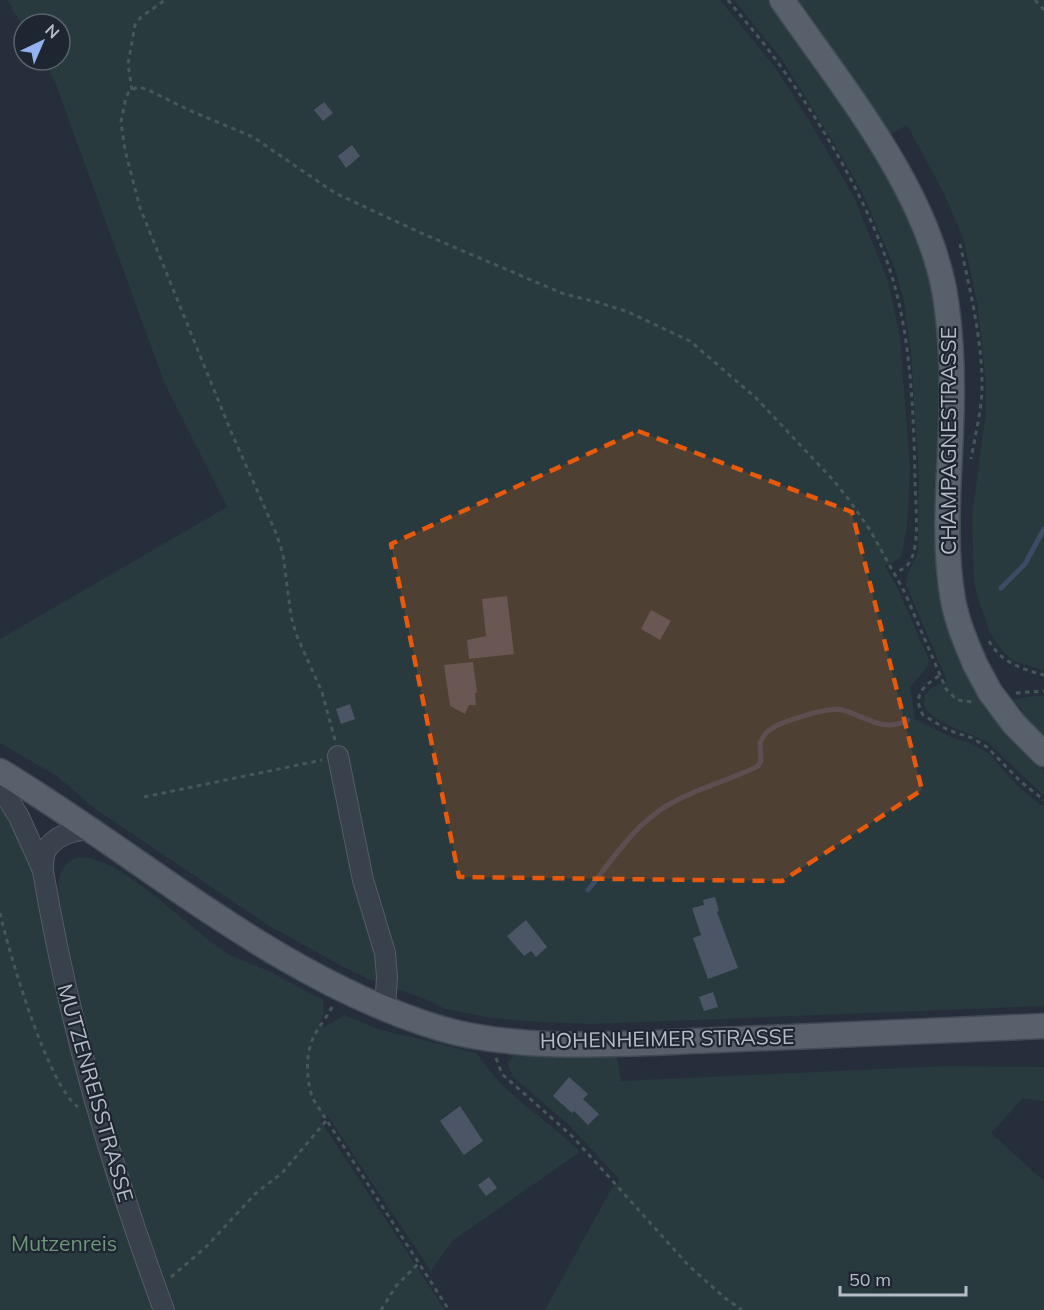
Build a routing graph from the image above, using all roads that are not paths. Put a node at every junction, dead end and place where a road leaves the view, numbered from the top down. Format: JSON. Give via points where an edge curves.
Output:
{"nodes":[{"id":1,"x":782,"y":0,"type":"edge"},
{"id":2,"x":1044,"y":754,"type":"edge"},
{"id":3,"x":338,"y":756,"type":"road end"},
{"id":4,"x":0,"y":771,"type":"edge"},
{"id":5,"x":0,"y":786,"type":"edge"},
{"id":6,"x":92,"y":830,"type":"junction"},
{"id":7,"x":43,"y":871,"type":"junction"},
{"id":8,"x":385,"y":1008,"type":"junction"},
{"id":9,"x":1044,"y":1026,"type":"edge"},
{"id":10,"x":164,"y":1310,"type":"edge"}],
"edges":[{"from":1,"to":2,"type":"main road","name":"CHAMPAGNESTRASSE","bridge":true,"via":[[889,158],[933,248],[951,348],[948,528],[957,616],[990,692]]},
{"from":3,"to":8,"type":"street","via":[[363,880],[385,953]]},
{"from":4,"to":6,"type":"main road","name":"HOHENHEIMER STRASSE"},
{"from":5,"to":7,"type":"street","name":"MUTZENREISSTRASSE"},
{"from":6,"to":7,"type":"street","via":[[57,839],[44,854]]},
{"from":6,"to":8,"type":"main road","name":"HOHENHEIMER STRASSE","via":[[261,944],[341,989]]},
{"from":7,"to":10,"type":"street","name":"MUTZENREISSTRASSE","via":[[70,1011],[96,1109]]},
{"from":8,"to":9,"type":"main road","name":"HOHENHEIMER STRASSE","via":[[442,1029],[492,1038],[608,1044]]}]}
